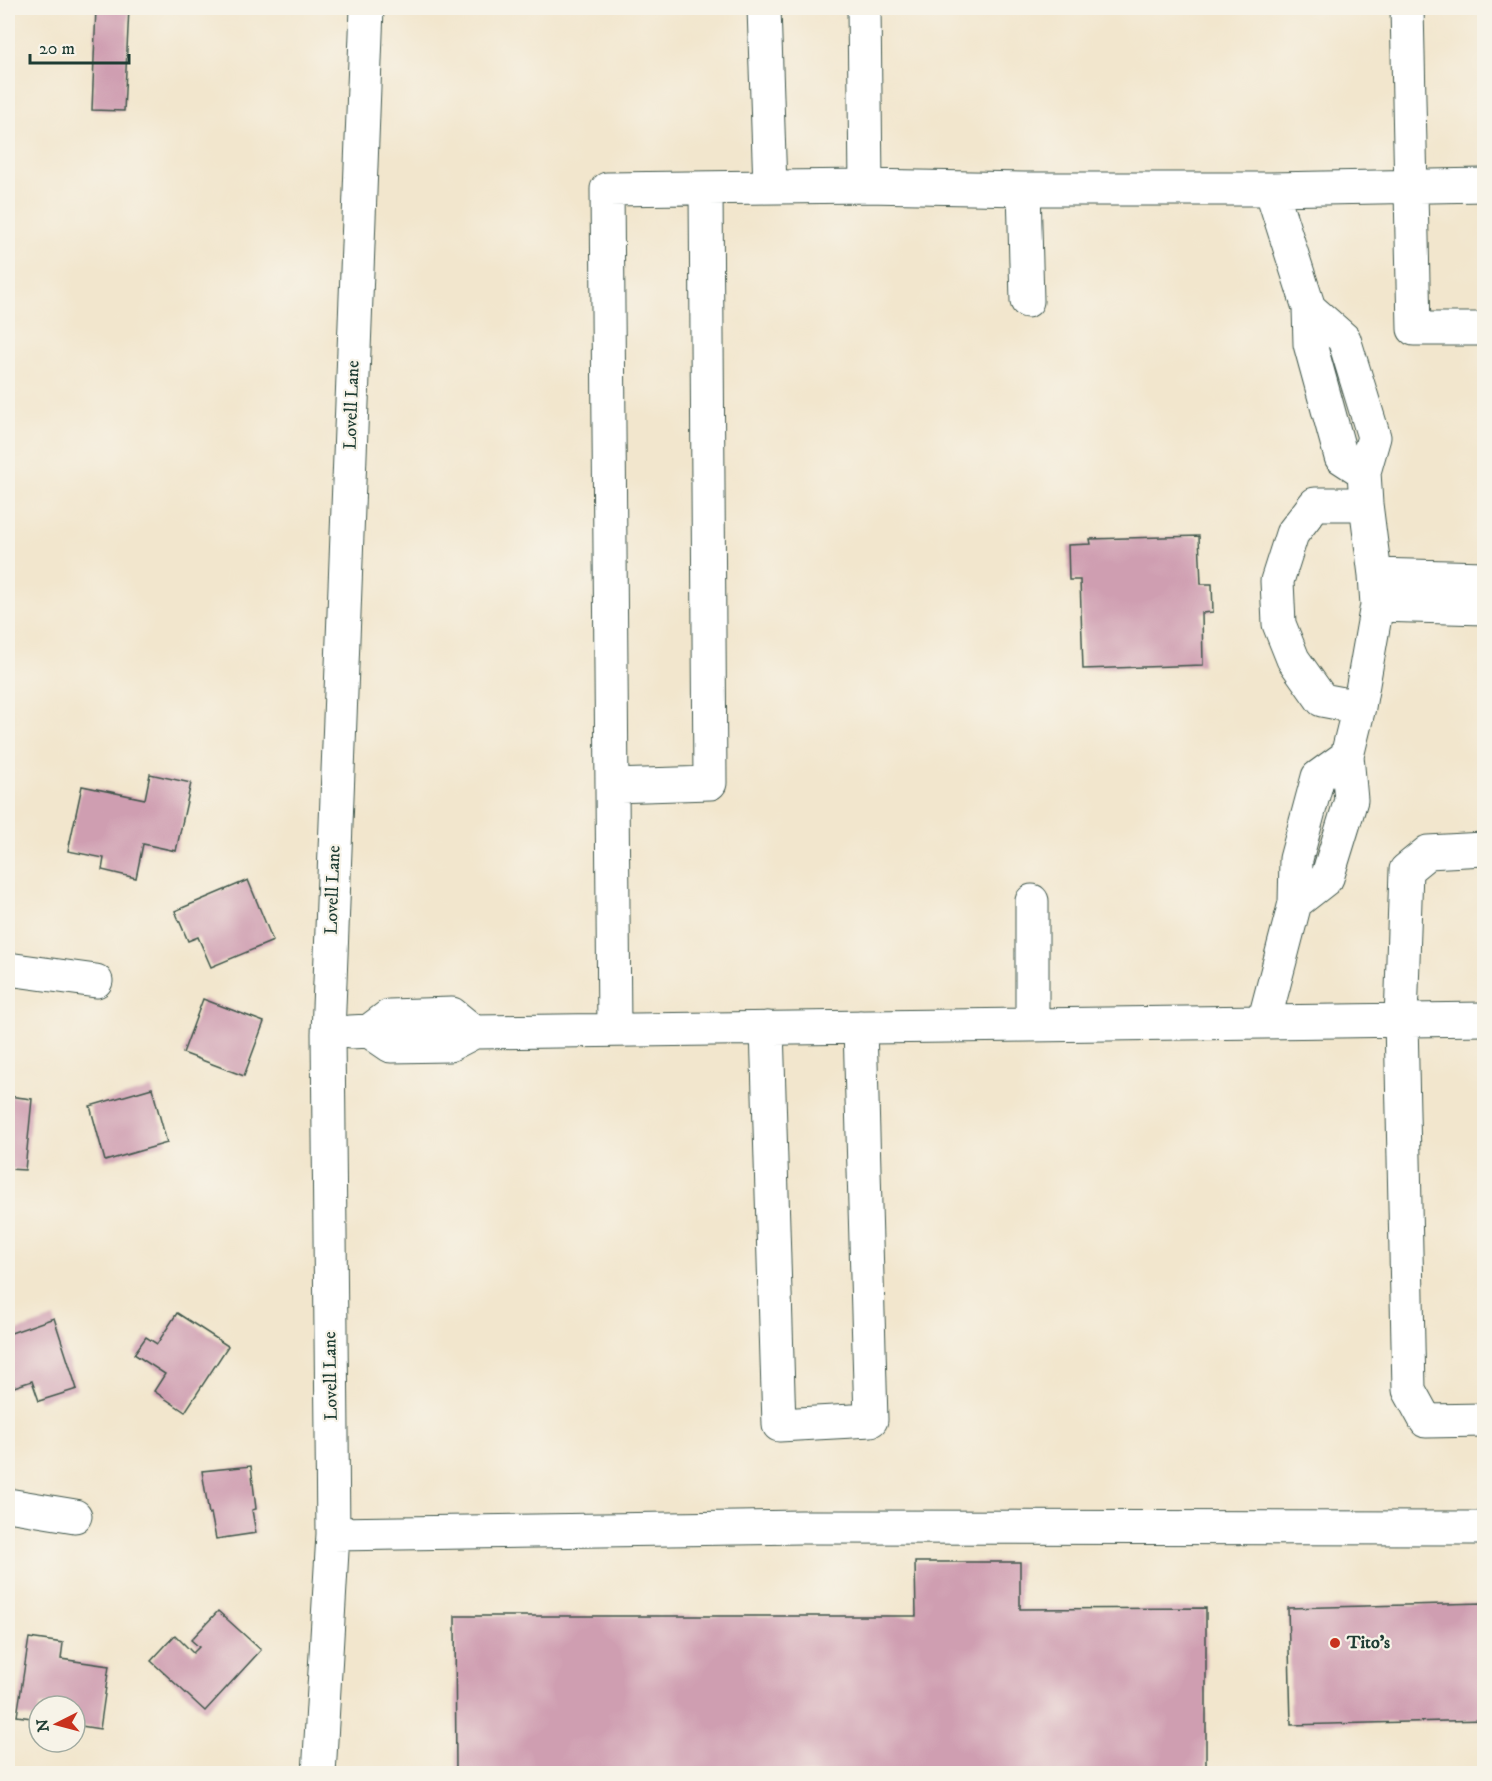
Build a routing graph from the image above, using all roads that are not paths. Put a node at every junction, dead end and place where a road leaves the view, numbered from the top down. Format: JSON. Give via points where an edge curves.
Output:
{"nodes":[{"id":1,"x":367,"y":8,"type":"edge"},
{"id":2,"x":764,"y":8,"type":"edge"},
{"id":3,"x":864,"y":8,"type":"edge"},
{"id":4,"x":1407,"y":8,"type":"edge"},
{"id":5,"x":1485,"y":185,"type":"edge"},
{"id":6,"x":866,"y":186,"type":"junction"},
{"id":7,"x":1411,"y":186,"type":"junction"},
{"id":8,"x":770,"y":187,"type":"junction"},
{"id":9,"x":706,"y":188,"type":"junction"},
{"id":10,"x":1024,"y":189,"type":"junction"},
{"id":11,"x":1271,"y":189,"type":"junction"},
{"id":12,"x":1027,"y":302,"type":"dead end"},
{"id":13,"x":1310,"y":308,"type":"junction"},
{"id":14,"x":1485,"y":329,"type":"edge"},
{"id":15,"x":1363,"y":401,"type":"junction"},
{"id":16,"x":1329,"y":412,"type":"junction"},
{"id":17,"x":1364,"y":472,"type":"junction"},
{"id":18,"x":1366,"y":504,"type":"junction"},
{"id":19,"x":1485,"y":578,"type":"edge"},
{"id":20,"x":1376,"y":590,"type":"junction"},
{"id":21,"x":1485,"y":608,"type":"edge"},
{"id":22,"x":1359,"y":707,"type":"junction"},
{"id":23,"x":1347,"y":756,"type":"junction"},
{"id":24,"x":612,"y":786,"type":"junction"},
{"id":25,"x":1308,"y":814,"type":"junction"},
{"id":26,"x":1345,"y":822,"type":"junction"},
{"id":27,"x":1485,"y":849,"type":"edge"},
{"id":28,"x":1032,"y":901,"type":"dead end"},
{"id":29,"x":1295,"y":903,"type":"junction"},
{"id":30,"x":8,"y":969,"type":"edge"},
{"id":31,"x":96,"y":981,"type":"dead end"},
{"id":32,"x":1485,"y":1019,"type":"edge"},
{"id":33,"x":1401,"y":1020,"type":"junction"},
{"id":34,"x":1263,"y":1022,"type":"junction"},
{"id":35,"x":1032,"y":1025,"type":"junction"},
{"id":36,"x":860,"y":1027,"type":"junction"},
{"id":37,"x":767,"y":1028,"type":"junction"},
{"id":38,"x":614,"y":1030,"type":"junction"},
{"id":39,"x":328,"y":1034,"type":"junction"},
{"id":40,"x":1485,"y":1420,"type":"edge"},
{"id":41,"x":8,"y":1505,"type":"edge"},
{"id":42,"x":75,"y":1516,"type":"dead end"},
{"id":43,"x":1485,"y":1528,"type":"edge"},
{"id":44,"x":333,"y":1534,"type":"junction"},
{"id":45,"x":319,"y":1773,"type":"edge"}],
"edges":[{"from":1,"to":39,"type":"street","name":"Lovell Lane"},
{"from":2,"to":8,"type":"street"},
{"from":3,"to":6,"type":"street"},
{"from":4,"to":7,"type":"street"},
{"from":5,"to":7,"type":"street"},
{"from":6,"to":8,"type":"street"},
{"from":6,"to":10,"type":"street"},
{"from":7,"to":11,"type":"street"},
{"from":7,"to":14,"type":"street","via":[[1414,329]]},
{"from":8,"to":9,"type":"street"},
{"from":9,"to":24,"type":"street","via":[[710,783]]},
{"from":9,"to":24,"type":"street","via":[[607,189]]},
{"from":10,"to":11,"type":"street"},
{"from":10,"to":12,"type":"street"},
{"from":11,"to":13,"type":"street"},
{"from":13,"to":15,"type":"street","via":[[1344,339]]},
{"from":13,"to":16,"type":"street","via":[[1310,344]]},
{"from":15,"to":16,"type":"street"},
{"from":15,"to":17,"type":"street","via":[[1374,437]]},
{"from":16,"to":17,"type":"street","via":[[1341,457]]},
{"from":17,"to":18,"type":"street"},
{"from":18,"to":20,"type":"street"},
{"from":18,"to":22,"type":"street","via":[[1315,504],[1292,534],[1276,581],[1279,624],[1293,659],[1322,700]]},
{"from":19,"to":20,"type":"street"},
{"from":20,"to":21,"type":"street"},
{"from":20,"to":22,"type":"street"},
{"from":22,"to":23,"type":"street"},
{"from":23,"to":25,"type":"street","via":[[1318,777]]},
{"from":23,"to":26,"type":"street","via":[[1351,800]]},
{"from":24,"to":38,"type":"street"},
{"from":25,"to":26,"type":"street"},
{"from":25,"to":29,"type":"street","via":[[1296,860]]},
{"from":26,"to":29,"type":"street","via":[[1327,878]]},
{"from":27,"to":33,"type":"street","via":[[1428,852],[1406,870]]},
{"from":28,"to":35,"type":"street"},
{"from":29,"to":34,"type":"street"},
{"from":30,"to":31,"type":"street"},
{"from":32,"to":33,"type":"street"},
{"from":33,"to":34,"type":"street"},
{"from":33,"to":40,"type":"street","via":[[1409,1390],[1426,1421]]},
{"from":34,"to":35,"type":"street"},
{"from":35,"to":36,"type":"street"},
{"from":36,"to":37,"type":"street"},
{"from":36,"to":37,"type":"street","via":[[871,1420],[779,1425]]},
{"from":37,"to":38,"type":"street"},
{"from":38,"to":39,"type":"street","via":[[474,1032],[452,1014],[416,1030],[389,1016],[369,1031]]},
{"from":39,"to":44,"type":"street","name":"Lovell Lane"},
{"from":41,"to":42,"type":"street"},
{"from":43,"to":44,"type":"street","via":[[801,1527]]},
{"from":44,"to":45,"type":"street","name":"Lovell Lane"}]}
